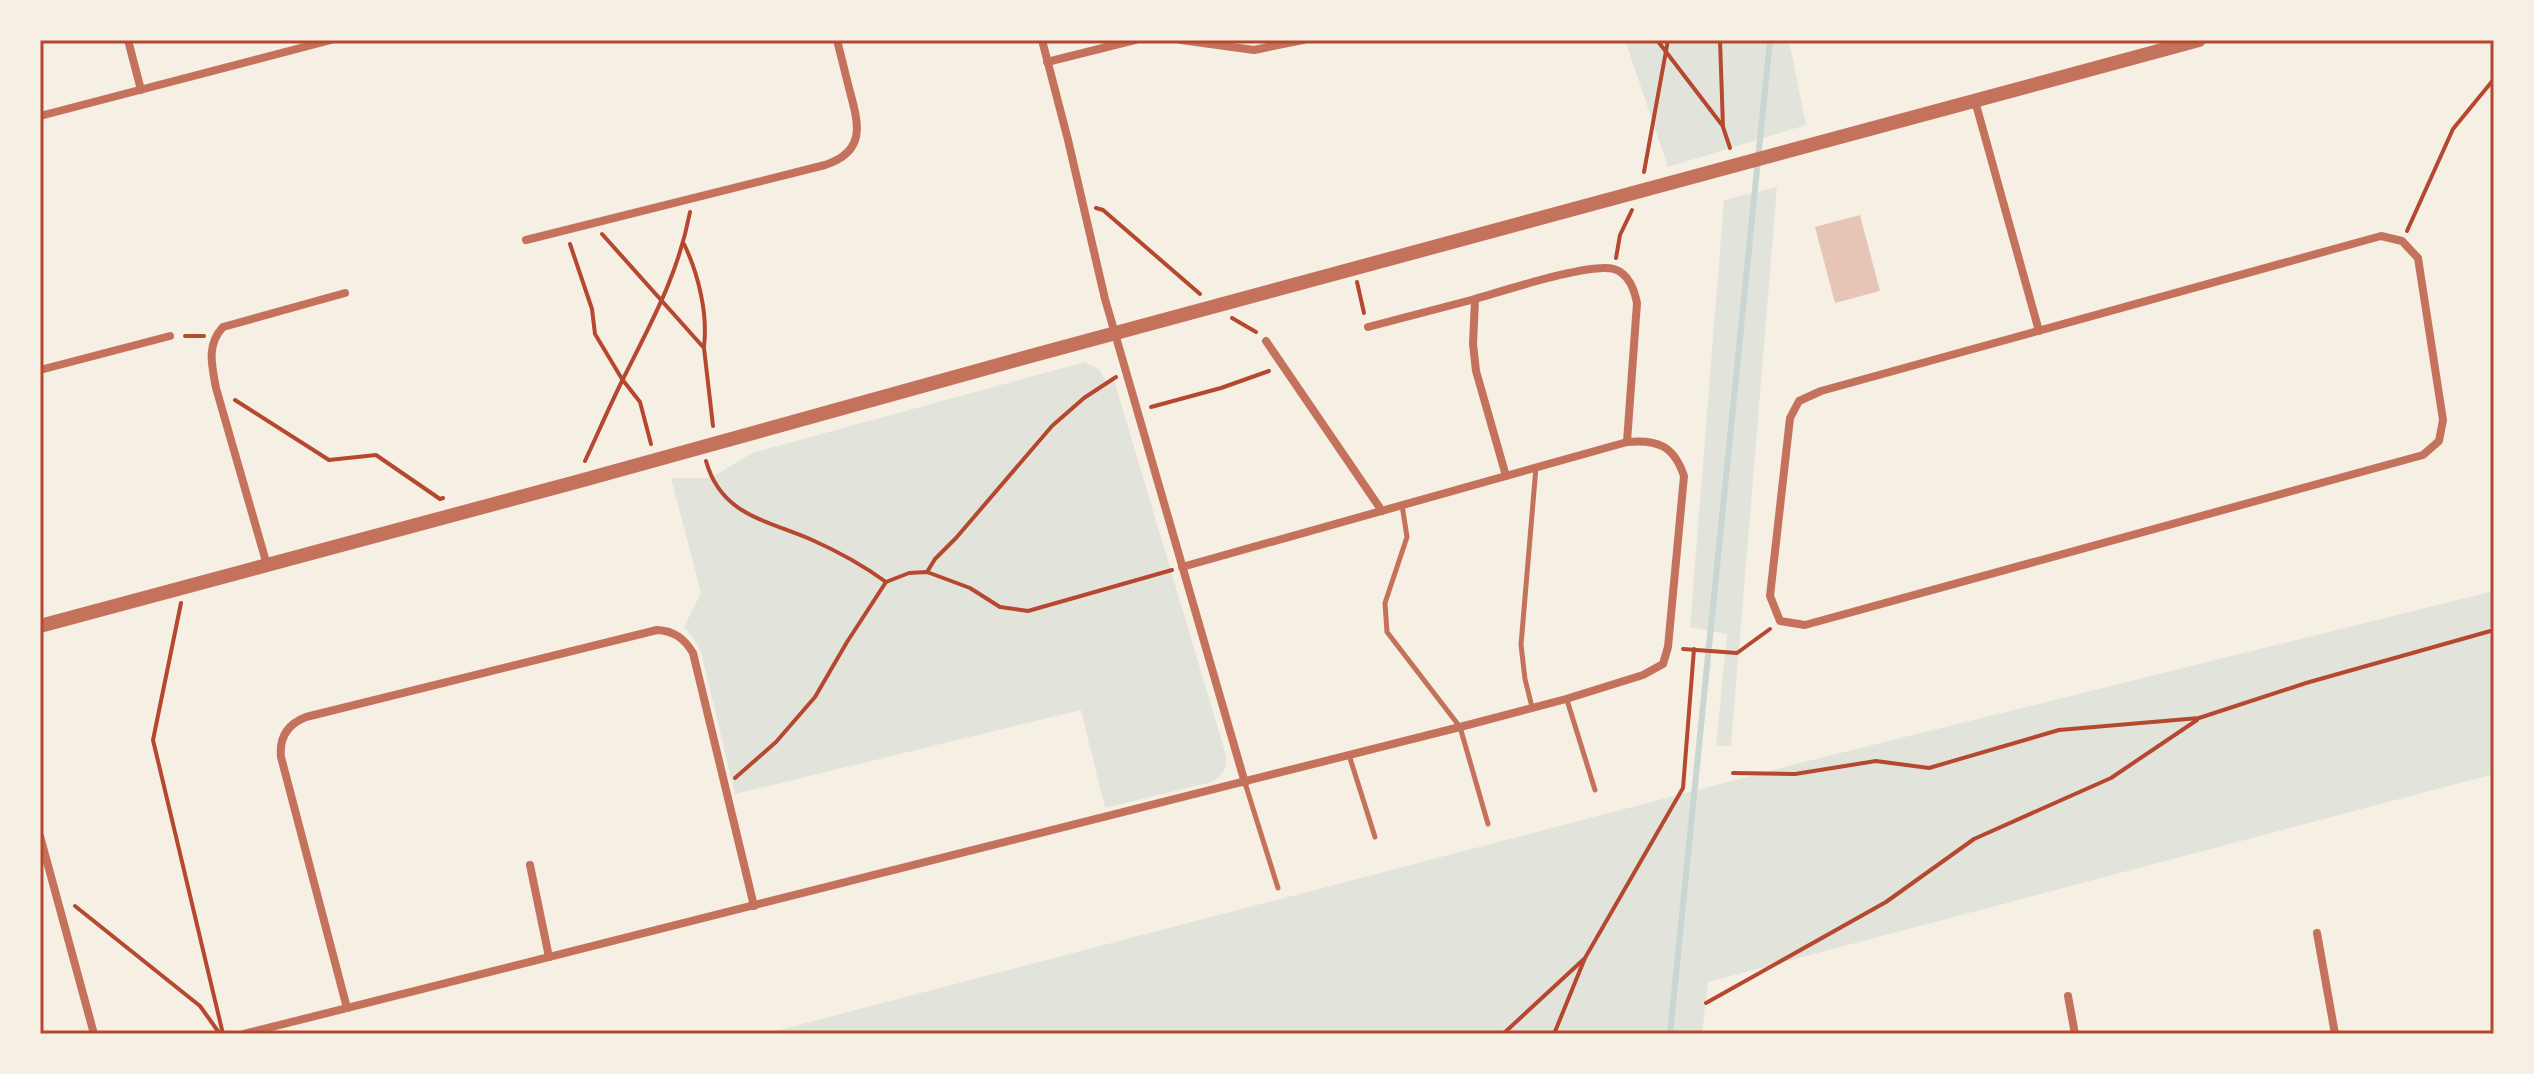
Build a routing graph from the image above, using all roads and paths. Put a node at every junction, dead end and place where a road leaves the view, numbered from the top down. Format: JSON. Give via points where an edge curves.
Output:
{"nodes":[{"id":1,"x":128,"y":40,"type":"edge"},
{"id":2,"x":331,"y":40,"type":"edge"},
{"id":3,"x":837,"y":40,"type":"edge"},
{"id":4,"x":1042,"y":40,"type":"edge"},
{"id":5,"x":1135,"y":40,"type":"edge"},
{"id":6,"x":1181,"y":40,"type":"edge"},
{"id":7,"x":1303,"y":40,"type":"edge"},
{"id":8,"x":1657,"y":40,"type":"edge"},
{"id":9,"x":1668,"y":40,"type":"edge"},
{"id":10,"x":1720,"y":40,"type":"edge"},
{"id":11,"x":2199,"y":40,"type":"edge"},
{"id":12,"x":1666,"y":51,"type":"junction"},
{"id":13,"x":1047,"y":62,"type":"junction"},
{"id":14,"x":2494,"y":79,"type":"edge"},
{"id":15,"x":141,"y":90,"type":"junction"},
{"id":16,"x":1975,"y":101,"type":"junction"},
{"id":17,"x":40,"y":116,"type":"edge"},
{"id":18,"x":1723,"y":127,"type":"junction"},
{"id":19,"x":1736,"y":166,"type":"junction"},
{"id":20,"x":1641,"y":192,"type":"junction"},
{"id":21,"x":693,"y":198,"type":"junction"},
{"id":22,"x":1082,"y":205,"type":"junction"},
{"id":23,"x":593,"y":223,"type":"junction"},
{"id":24,"x":565,"y":230,"type":"junction"},
{"id":25,"x":526,"y":240,"type":"dead end"},
{"id":26,"x":2402,"y":241,"type":"junction"},
{"id":27,"x":684,"y":244,"type":"junction"},
{"id":28,"x":1353,"y":269,"type":"junction"},
{"id":29,"x":1615,"y":269,"type":"junction"},
{"id":30,"x":345,"y":293,"type":"dead end"},
{"id":31,"x":1475,"y":299,"type":"junction"},
{"id":32,"x":662,"y":303,"type":"junction"},
{"id":33,"x":1217,"y":306,"type":"junction"},
{"id":34,"x":1368,"y":327,"type":"joint"},
{"id":35,"x":2039,"y":331,"type":"junction"},
{"id":36,"x":1114,"y":334,"type":"junction"},
{"id":37,"x":170,"y":336,"type":"joint"},
{"id":38,"x":214,"y":336,"type":"junction"},
{"id":39,"x":1266,"y":341,"type":"joint"},
{"id":40,"x":704,"y":348,"type":"junction"},
{"id":41,"x":1283,"y":366,"type":"junction"},
{"id":42,"x":40,"y":370,"type":"edge"},
{"id":43,"x":1112,"y":378,"type":"dead end"},
{"id":44,"x":622,"y":379,"type":"junction"},
{"id":45,"x":216,"y":388,"type":"junction"},
{"id":46,"x":1136,"y":411,"type":"junction"},
{"id":47,"x":1627,"y":442,"type":"junction"},
{"id":48,"x":715,"y":444,"type":"junction"},
{"id":49,"x":586,"y":459,"type":"junction"},
{"id":50,"x":655,"y":460,"type":"junction"},
{"id":51,"x":576,"y":462,"type":"dead end"},
{"id":52,"x":1536,"y":467,"type":"junction"},
{"id":53,"x":710,"y":475,"type":"dead end"},
{"id":54,"x":1506,"y":476,"type":"junction"},
{"id":55,"x":576,"y":482,"type":"junction"},
{"id":56,"x":455,"y":495,"type":"dead end"},
{"id":57,"x":1402,"y":505,"type":"junction"},
{"id":58,"x":1382,"y":511,"type":"junction"},
{"id":59,"x":267,"y":565,"type":"junction"},
{"id":60,"x":1182,"y":567,"type":"junction"},
{"id":61,"x":1167,"y":571,"type":"dead end"},
{"id":62,"x":927,"y":572,"type":"junction"},
{"id":63,"x":886,"y":582,"type":"junction"},
{"id":64,"x":184,"y":586,"type":"junction"},
{"id":65,"x":40,"y":626,"type":"edge"},
{"id":66,"x":1772,"y":628,"type":"dead end"},
{"id":67,"x":2494,"y":630,"type":"edge"},
{"id":68,"x":1680,"y":649,"type":"dead end"},
{"id":69,"x":1694,"y":649,"type":"junction"},
{"id":70,"x":1566,"y":699,"type":"junction"},
{"id":71,"x":1532,"y":708,"type":"junction"},
{"id":72,"x":2199,"y":718,"type":"junction"},
{"id":73,"x":1460,"y":727,"type":"junction"},
{"id":74,"x":1349,"y":755,"type":"junction"},
{"id":75,"x":1733,"y":773,"type":"dead end"},
{"id":76,"x":736,"y":778,"type":"dead end"},
{"id":77,"x":1245,"y":783,"type":"junction"},
{"id":78,"x":1595,"y":790,"type":"dead end"},
{"id":79,"x":1488,"y":824,"type":"dead end"},
{"id":80,"x":40,"y":836,"type":"edge"},
{"id":81,"x":1375,"y":837,"type":"dead end"},
{"id":82,"x":530,"y":865,"type":"dead end"},
{"id":83,"x":1278,"y":888,"type":"dead end"},
{"id":84,"x":54,"y":890,"type":"junction"},
{"id":85,"x":754,"y":906,"type":"junction"},
{"id":86,"x":2317,"y":933,"type":"dead end"},
{"id":87,"x":549,"y":957,"type":"junction"},
{"id":88,"x":1585,"y":958,"type":"junction"},
{"id":89,"x":2068,"y":996,"type":"dead end"},
{"id":90,"x":1706,"y":1003,"type":"dead end"},
{"id":91,"x":347,"y":1008,"type":"junction"},
{"id":92,"x":94,"y":1034,"type":"edge"},
{"id":93,"x":221,"y":1034,"type":"edge"},
{"id":94,"x":244,"y":1034,"type":"edge"},
{"id":95,"x":1503,"y":1034,"type":"edge"},
{"id":96,"x":1554,"y":1034,"type":"edge"},
{"id":97,"x":2075,"y":1034,"type":"edge"},
{"id":98,"x":2335,"y":1034,"type":"edge"}],
"edges":[{"from":1,"to":15,"type":"street"},
{"from":2,"to":15,"type":"street"},
{"from":3,"to":21,"type":"street","via":[[858,120],[856,139],[845,156]]},
{"from":4,"to":13,"type":"street"},
{"from":5,"to":13,"type":"street"},
{"from":6,"to":7,"type":"street","via":[[1254,50]]},
{"from":8,"to":12,"type":"path"},
{"from":9,"to":12,"type":"path"},
{"from":10,"to":18,"type":"path"},
{"from":11,"to":16,"type":"street"},
{"from":12,"to":18,"type":"path"},
{"from":12,"to":20,"type":"path"},
{"from":13,"to":22,"type":"street"},
{"from":14,"to":26,"type":"path","via":[[2453,129]]},
{"from":15,"to":17,"type":"street"},
{"from":16,"to":19,"type":"street"},
{"from":16,"to":35,"type":"street"},
{"from":18,"to":19,"type":"path"},
{"from":19,"to":20,"type":"street"},
{"from":20,"to":28,"type":"street"},
{"from":20,"to":29,"type":"path","via":[[1620,235]]},
{"from":21,"to":23,"type":"street"},
{"from":21,"to":27,"type":"path"},
{"from":22,"to":33,"type":"path","via":[[1103,210]]},
{"from":22,"to":36,"type":"street"},
{"from":23,"to":24,"type":"street"},
{"from":23,"to":32,"type":"path"},
{"from":24,"to":25,"type":"street"},
{"from":24,"to":44,"type":"path","via":[[592,309],[595,334]]},
{"from":26,"to":35,"type":"street","via":[[2381,236]]},
{"from":26,"to":35,"type":"street","via":[[2418,258],[2443,420],[2439,441],[2423,455],[1805,625],[1780,621],[1770,596],[1790,418],[1799,401]]},
{"from":27,"to":32,"type":"path"},
{"from":27,"to":40,"type":"path","via":[[706,327]]},
{"from":28,"to":33,"type":"street"},
{"from":28,"to":34,"type":"path"},
{"from":29,"to":31,"type":"street","via":[[1594,267]]},
{"from":29,"to":47,"type":"street","via":[[1626,276],[1637,303]]},
{"from":30,"to":38,"type":"street","via":[[223,327]]},
{"from":31,"to":34,"type":"street"},
{"from":31,"to":54,"type":"street","via":[[1476,371]]},
{"from":32,"to":40,"type":"path"},
{"from":32,"to":44,"type":"path"},
{"from":33,"to":36,"type":"street"},
{"from":33,"to":39,"type":"path"},
{"from":36,"to":46,"type":"street"},
{"from":36,"to":48,"type":"street"},
{"from":37,"to":38,"type":"path"},
{"from":37,"to":42,"type":"street"},
{"from":38,"to":45,"type":"street"},
{"from":39,"to":41,"type":"street"},
{"from":40,"to":48,"type":"path"},
{"from":41,"to":46,"type":"path"},
{"from":41,"to":58,"type":"street"},
{"from":43,"to":62,"type":"path","via":[[1052,426]]},
{"from":44,"to":49,"type":"path"},
{"from":44,"to":50,"type":"path","via":[[640,402]]},
{"from":45,"to":56,"type":"path","via":[[329,460],[376,455],[440,499]]},
{"from":45,"to":59,"type":"street"},
{"from":46,"to":60,"type":"street"},
{"from":47,"to":52,"type":"street"},
{"from":47,"to":70,"type":"street","via":[[1661,444],[1678,459],[1684,476],[1668,647],[1663,664],[1643,675]]},
{"from":48,"to":50,"type":"street"},
{"from":49,"to":51,"type":"path"},
{"from":49,"to":55,"type":"path"},
{"from":50,"to":55,"type":"street"},
{"from":52,"to":54,"type":"street"},
{"from":52,"to":71,"type":"lane","via":[[1521,645]]},
{"from":53,"to":63,"type":"path","via":[[738,508],[864,566]]},
{"from":54,"to":57,"type":"street"},
{"from":55,"to":59,"type":"street"},
{"from":57,"to":58,"type":"street"},
{"from":57,"to":73,"type":"lane","via":[[1407,537],[1385,603],[1387,632]]},
{"from":58,"to":60,"type":"street"},
{"from":59,"to":64,"type":"street"},
{"from":60,"to":77,"type":"street"},
{"from":61,"to":62,"type":"path","via":[[1028,611],[1000,607],[970,588]]},
{"from":62,"to":63,"type":"path"},
{"from":63,"to":76,"type":"path","via":[[815,697]]},
{"from":64,"to":65,"type":"street"},
{"from":64,"to":93,"type":"path","via":[[153,740]]},
{"from":66,"to":69,"type":"path","via":[[1737,653]]},
{"from":67,"to":72,"type":"path"},
{"from":68,"to":69,"type":"path"},
{"from":69,"to":88,"type":"path","via":[[1683,788]]},
{"from":70,"to":71,"type":"street"},
{"from":70,"to":78,"type":"lane"},
{"from":71,"to":73,"type":"street"},
{"from":72,"to":75,"type":"path","via":[[2059,730],[1929,768],[1876,761],[1795,774]]},
{"from":72,"to":90,"type":"path","via":[[2111,778],[1974,839],[1886,902]]},
{"from":73,"to":74,"type":"street"},
{"from":73,"to":79,"type":"lane"},
{"from":74,"to":77,"type":"street"},
{"from":74,"to":81,"type":"lane"},
{"from":77,"to":83,"type":"lane"},
{"from":77,"to":85,"type":"street"},
{"from":80,"to":84,"type":"street"},
{"from":82,"to":87,"type":"street"},
{"from":84,"to":92,"type":"street"},
{"from":84,"to":93,"type":"path","via":[[200,1006]]},
{"from":85,"to":87,"type":"street"},
{"from":85,"to":91,"type":"street","via":[[693,653],[675,633],[648,632],[306,717],[283,736],[281,757]]},
{"from":86,"to":98,"type":"street"},
{"from":87,"to":91,"type":"street"},
{"from":88,"to":95,"type":"path"},
{"from":88,"to":96,"type":"path"},
{"from":89,"to":97,"type":"street"},
{"from":91,"to":94,"type":"street"}]}
